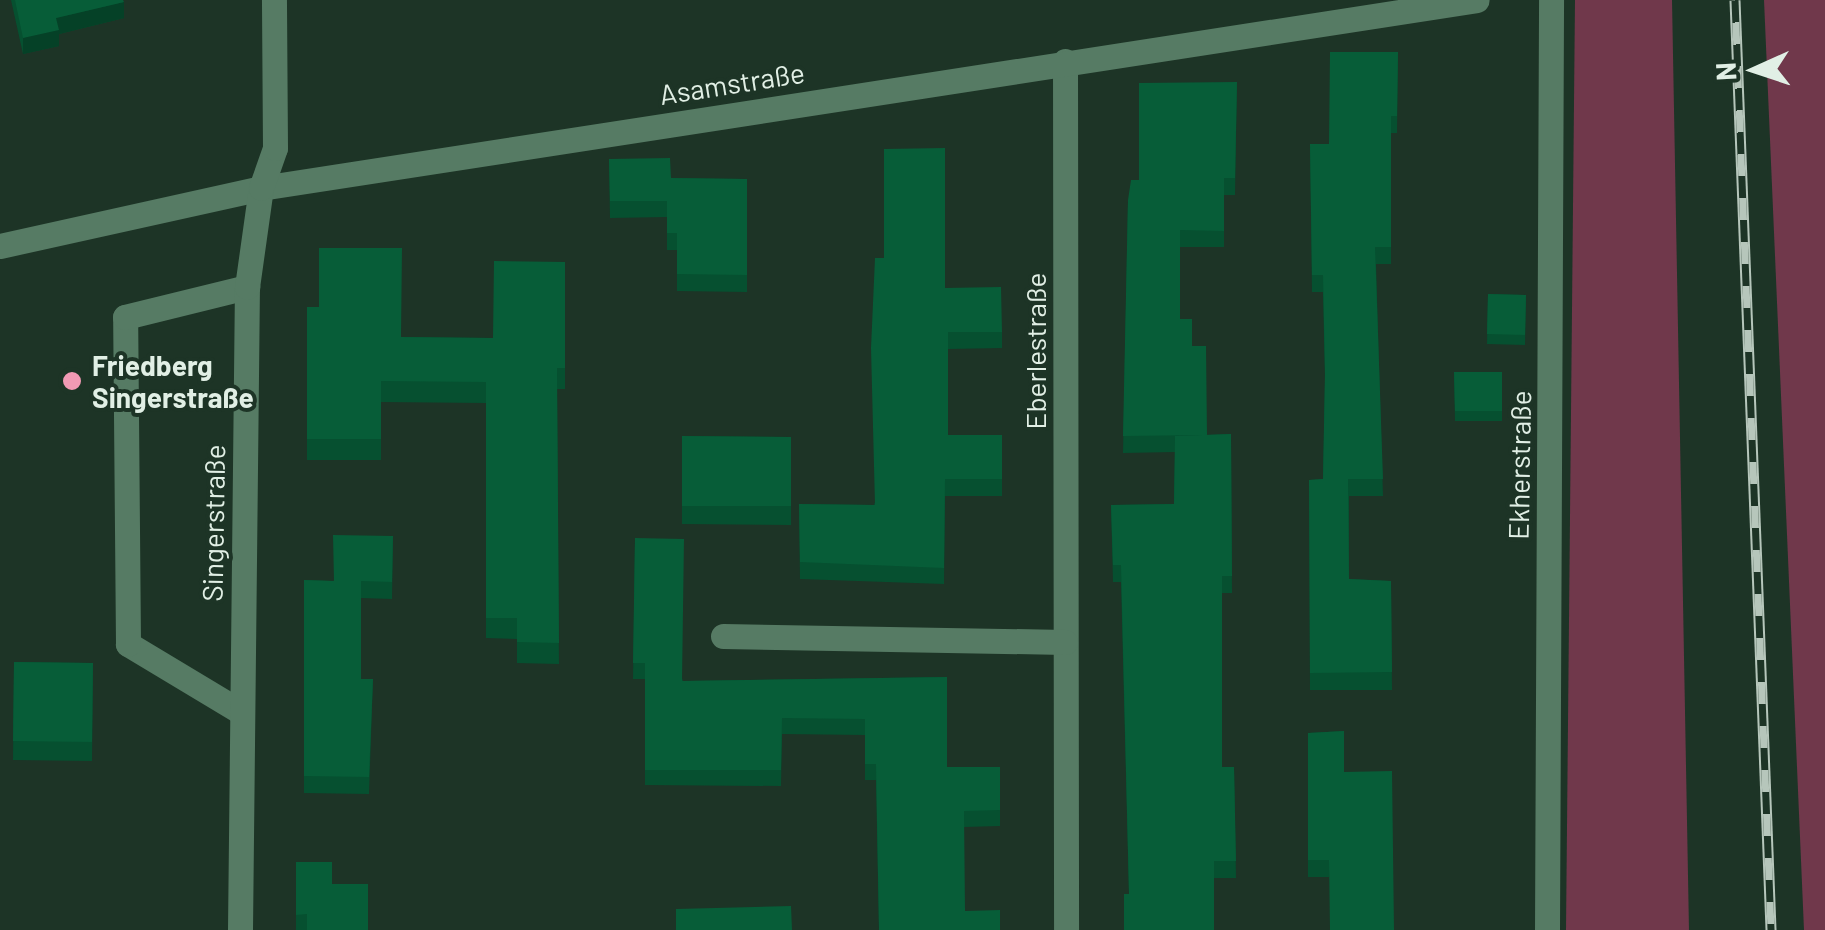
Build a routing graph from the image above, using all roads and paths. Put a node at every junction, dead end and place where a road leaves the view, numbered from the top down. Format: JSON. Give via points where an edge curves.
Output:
{"nodes":[{"id":1,"x":274,"y":0,"type":"edge"},
{"id":2,"x":1477,"y":0,"type":"edge"},
{"id":3,"x":1551,"y":0,"type":"edge"},
{"id":4,"x":1065,"y":61,"type":"junction"},
{"id":5,"x":261,"y":188,"type":"junction"},
{"id":6,"x":0,"y":246,"type":"edge"},
{"id":7,"x":247,"y":287,"type":"junction"},
{"id":8,"x":723,"y":636,"type":"dead end"},
{"id":9,"x":1065,"y":642,"type":"junction"},
{"id":10,"x":241,"y":712,"type":"junction"},
{"id":11,"x":240,"y":930,"type":"edge"},
{"id":12,"x":1066,"y":930,"type":"edge"},
{"id":13,"x":1547,"y":930,"type":"edge"}],
"edges":[{"from":1,"to":5,"type":"street","name":"Singerstraße","via":[[275,148]]},
{"from":2,"to":4,"type":"street","name":"Asamstraße"},
{"from":3,"to":13,"type":"street","name":"Ekherstraße"},
{"from":4,"to":5,"type":"street","name":"Asamstraße"},
{"from":4,"to":9,"type":"street","name":"Eberlestraße"},
{"from":5,"to":6,"type":"street","name":"Asamstraße"},
{"from":5,"to":7,"type":"street","name":"Singerstraße"},
{"from":7,"to":10,"type":"street","name":"Singerstraße"},
{"from":7,"to":10,"type":"street","via":[[125,317],[128,644]]},
{"from":8,"to":9,"type":"street"},
{"from":9,"to":12,"type":"street","name":"Eberlestraße"},
{"from":10,"to":11,"type":"street","name":"Singerstraße"}]}
